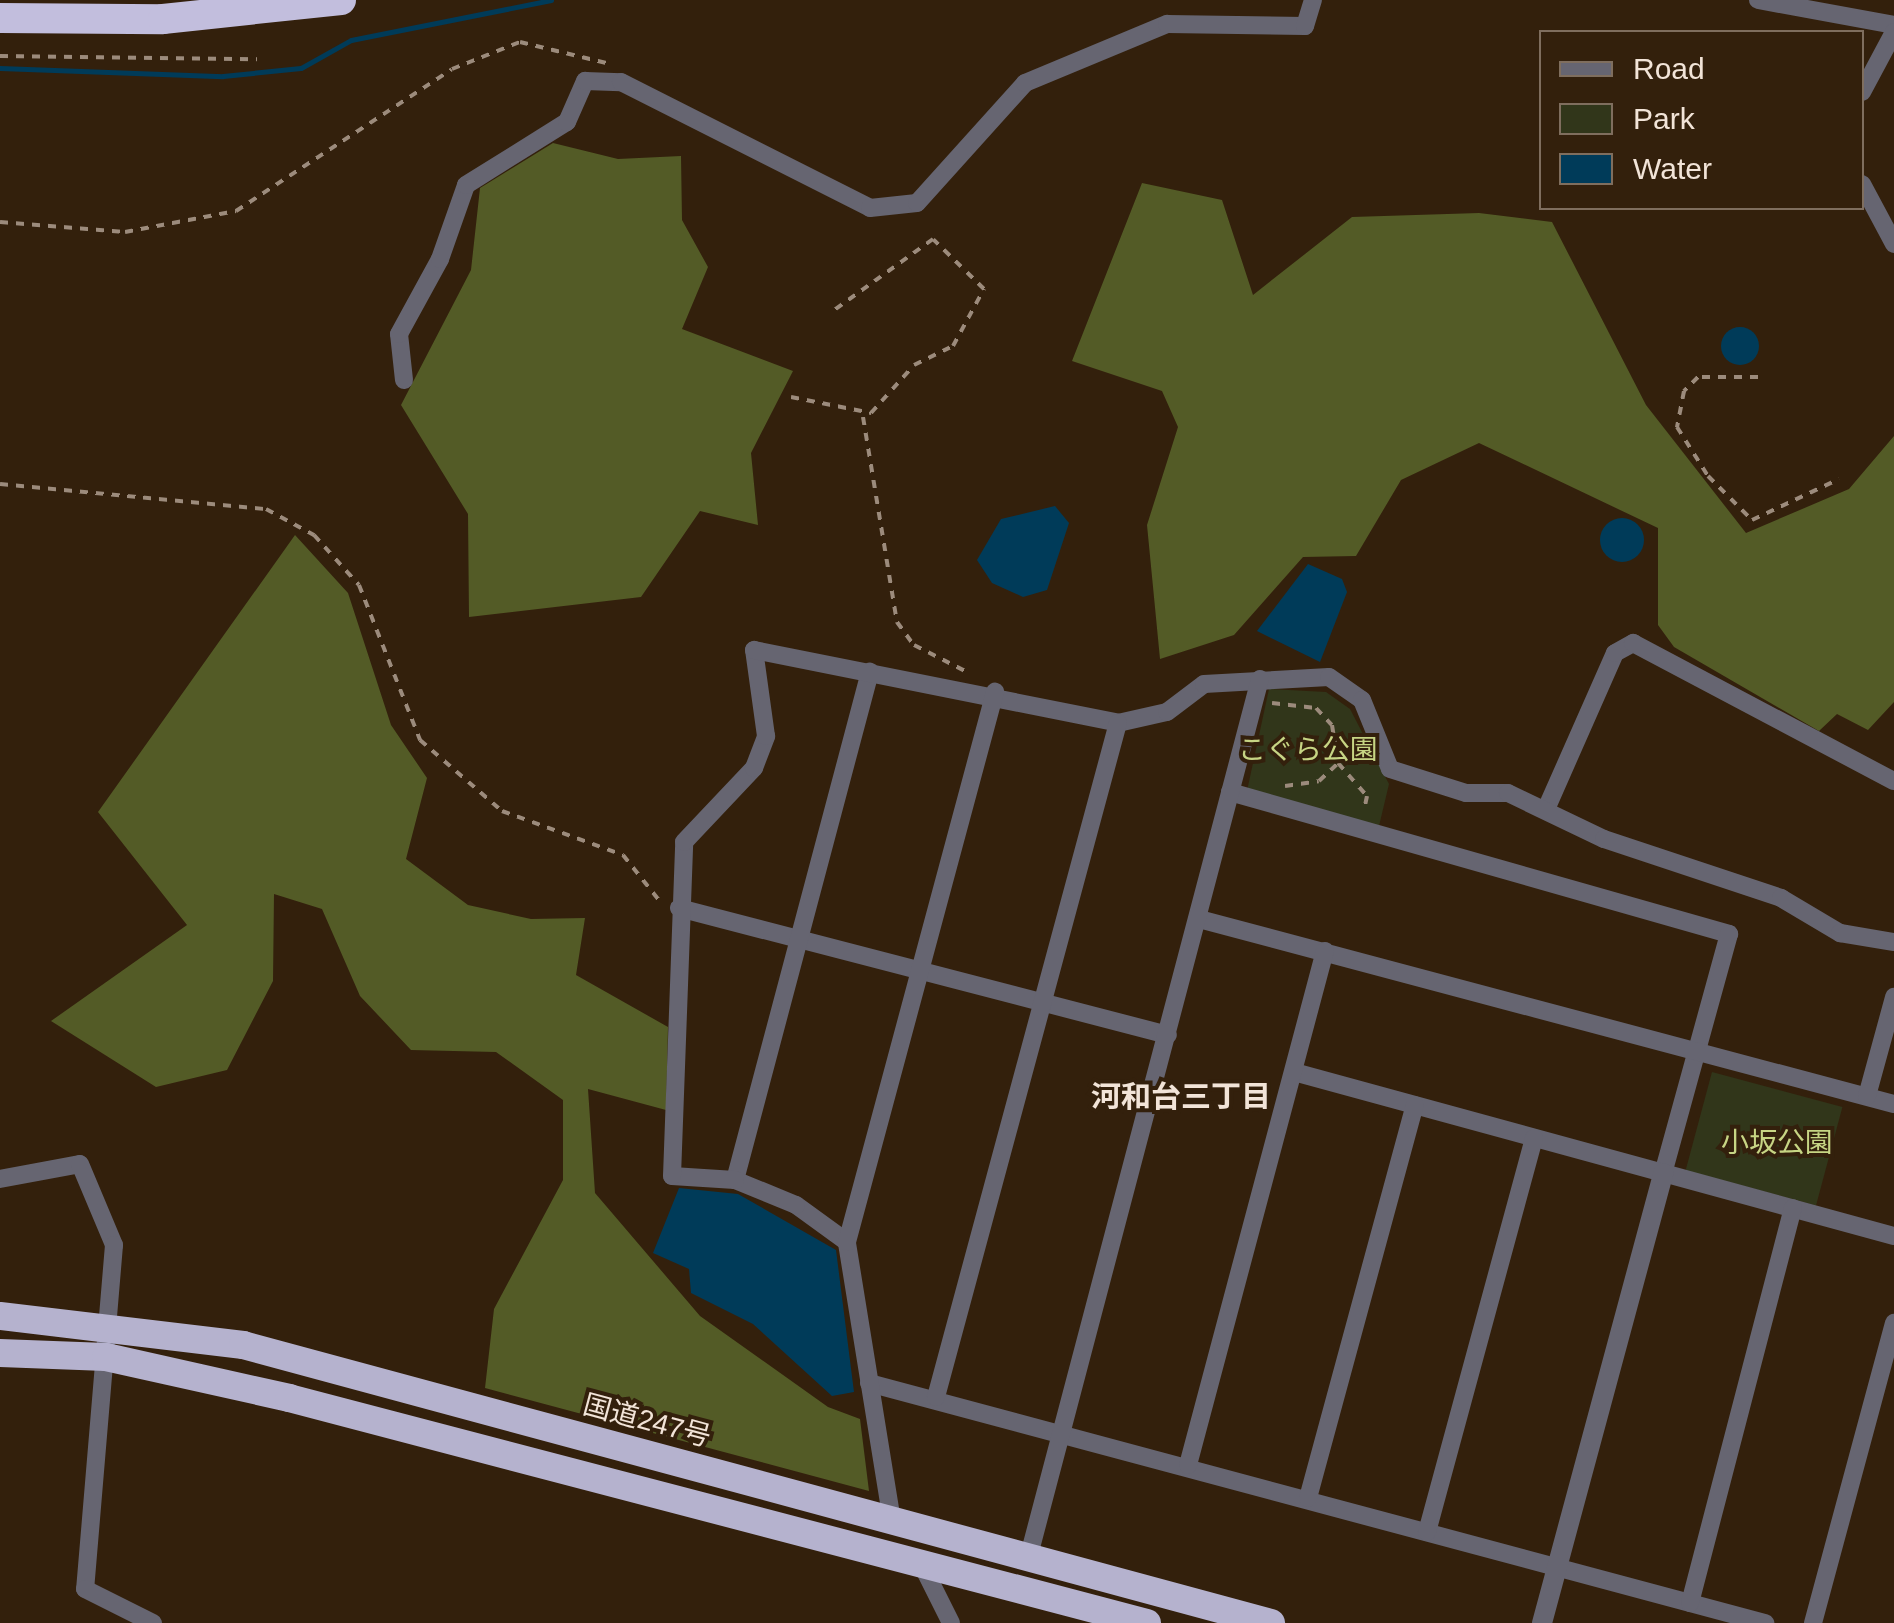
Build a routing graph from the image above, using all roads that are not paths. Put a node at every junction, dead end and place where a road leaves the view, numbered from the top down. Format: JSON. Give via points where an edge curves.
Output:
{"nodes":[{"id":1,"x":341,"y":0,"type":"edge"},
{"id":2,"x":1314,"y":0,"type":"edge"},
{"id":3,"x":1758,"y":0,"type":"edge"},
{"id":4,"x":0,"y":18,"type":"edge"},
{"id":5,"x":1894,"y":29,"type":"edge"},
{"id":6,"x":1864,"y":88,"type":"edge"},
{"id":7,"x":1864,"y":188,"type":"edge"},
{"id":8,"x":1894,"y":244,"type":"edge"},
{"id":9,"x":404,"y":380,"type":"dead end"},
{"id":10,"x":870,"y":672,"type":"junction"},
{"id":11,"x":1260,"y":679,"type":"junction"},
{"id":12,"x":994,"y":692,"type":"junction"},
{"id":13,"x":1118,"y":722,"type":"junction"},
{"id":14,"x":1894,"y":781,"type":"edge"},
{"id":15,"x":1230,"y":792,"type":"junction"},
{"id":16,"x":1546,"y":807,"type":"junction"},
{"id":17,"x":679,"y":908,"type":"junction"},
{"id":18,"x":1199,"y":919,"type":"junction"},
{"id":19,"x":798,"y":939,"type":"junction"},
{"id":20,"x":1894,"y":942,"type":"edge"},
{"id":21,"x":1325,"y":951,"type":"junction"},
{"id":22,"x":920,"y":970,"type":"junction"},
{"id":23,"x":1894,"y":997,"type":"edge"},
{"id":24,"x":1040,"y":1002,"type":"junction"},
{"id":25,"x":1168,"y":1035,"type":"junction"},
{"id":26,"x":1697,"y":1050,"type":"junction"},
{"id":27,"x":1294,"y":1072,"type":"junction"},
{"id":28,"x":1867,"y":1096,"type":"junction"},
{"id":29,"x":1894,"y":1104,"type":"edge"},
{"id":30,"x":1414,"y":1105,"type":"junction"},
{"id":31,"x":1534,"y":1138,"type":"junction"},
{"id":32,"x":1663,"y":1173,"type":"junction"},
{"id":33,"x":0,"y":1179,"type":"edge"},
{"id":34,"x":735,"y":1180,"type":"junction"},
{"id":35,"x":1793,"y":1208,"type":"junction"},
{"id":36,"x":1894,"y":1236,"type":"edge"},
{"id":37,"x":847,"y":1242,"type":"junction"},
{"id":38,"x":0,"y":1316,"type":"edge"},
{"id":39,"x":109,"y":1322,"type":"junction"},
{"id":40,"x":1894,"y":1324,"type":"edge"},
{"id":41,"x":0,"y":1353,"type":"edge"},
{"id":42,"x":106,"y":1357,"type":"junction"},
{"id":43,"x":869,"y":1384,"type":"junction"},
{"id":44,"x":936,"y":1397,"type":"junction"},
{"id":45,"x":1061,"y":1432,"type":"junction"},
{"id":46,"x":1188,"y":1464,"type":"junction"},
{"id":47,"x":1308,"y":1498,"type":"junction"},
{"id":48,"x":892,"y":1522,"type":"junction"},
{"id":49,"x":1427,"y":1532,"type":"junction"},
{"id":50,"x":1028,"y":1559,"type":"junction"},
{"id":51,"x":920,"y":1561,"type":"junction"},
{"id":52,"x":1557,"y":1568,"type":"junction"},
{"id":53,"x":1690,"y":1603,"type":"junction"},
{"id":54,"x":154,"y":1623,"type":"edge"},
{"id":55,"x":952,"y":1623,"type":"edge"},
{"id":56,"x":1147,"y":1623,"type":"edge"},
{"id":57,"x":1271,"y":1623,"type":"edge"},
{"id":58,"x":1542,"y":1623,"type":"edge"},
{"id":59,"x":1764,"y":1623,"type":"edge"},
{"id":60,"x":1813,"y":1623,"type":"edge"}],
"edges":[{"from":1,"to":4,"type":"highway","via":[[163,19]]},
{"from":2,"to":9,"type":"street","via":[[1305,26],[1167,24],[1025,82],[964,158],[917,203],[870,208],[622,82],[585,81],[566,122],[466,186],[440,259],[398,334]]},
{"from":3,"to":5,"type":"street"},
{"from":5,"to":6,"type":"street"},
{"from":7,"to":8,"type":"street"},
{"from":10,"to":12,"type":"street"},
{"from":10,"to":17,"type":"street","via":[[754,650],[766,736],[754,768],[684,842]]},
{"from":10,"to":19,"type":"street"},
{"from":11,"to":13,"type":"street","via":[[1204,684],[1167,712]]},
{"from":11,"to":15,"type":"street"},
{"from":11,"to":16,"type":"street","via":[[1329,677],[1362,700],[1390,769]]},
{"from":12,"to":13,"type":"street"},
{"from":12,"to":22,"type":"street"},
{"from":13,"to":24,"type":"street"},
{"from":14,"to":16,"type":"street","via":[[1633,643],[1615,653]]},
{"from":15,"to":18,"type":"street"},
{"from":15,"to":26,"type":"street","via":[[1729,934]]},
{"from":16,"to":20,"type":"street","via":[[1604,840],[1781,898],[1840,933]]},
{"from":17,"to":19,"type":"street"},
{"from":17,"to":34,"type":"street","via":[[672,1176]]},
{"from":18,"to":21,"type":"street"},
{"from":18,"to":25,"type":"street"},
{"from":19,"to":22,"type":"street"},
{"from":19,"to":34,"type":"street"},
{"from":21,"to":26,"type":"street"},
{"from":21,"to":27,"type":"street"},
{"from":22,"to":24,"type":"street"},
{"from":22,"to":37,"type":"street"},
{"from":23,"to":28,"type":"street"},
{"from":24,"to":25,"type":"street"},
{"from":24,"to":44,"type":"street"},
{"from":25,"to":45,"type":"street"},
{"from":26,"to":28,"type":"street"},
{"from":26,"to":32,"type":"street"},
{"from":27,"to":30,"type":"street"},
{"from":27,"to":46,"type":"street"},
{"from":28,"to":29,"type":"street"},
{"from":30,"to":31,"type":"street"},
{"from":30,"to":47,"type":"street"},
{"from":31,"to":32,"type":"street"},
{"from":31,"to":49,"type":"street"},
{"from":32,"to":35,"type":"street"},
{"from":32,"to":52,"type":"street"},
{"from":33,"to":39,"type":"street","via":[[80,1164],[114,1245]]},
{"from":34,"to":37,"type":"street","via":[[796,1205]]},
{"from":35,"to":36,"type":"street"},
{"from":35,"to":53,"type":"street"},
{"from":37,"to":43,"type":"street"},
{"from":38,"to":39,"type":"highway","name":"国道247号"},
{"from":39,"to":42,"type":"street"},
{"from":39,"to":48,"type":"highway","name":"国道247号","via":[[243,1345]]},
{"from":40,"to":60,"type":"street"},
{"from":41,"to":42,"type":"highway"},
{"from":42,"to":51,"type":"highway"},
{"from":42,"to":54,"type":"street","via":[[85,1589]]},
{"from":43,"to":44,"type":"street"},
{"from":43,"to":48,"type":"street"},
{"from":44,"to":45,"type":"street"},
{"from":45,"to":46,"type":"street"},
{"from":45,"to":50,"type":"street"},
{"from":46,"to":47,"type":"street"},
{"from":47,"to":49,"type":"street"},
{"from":48,"to":50,"type":"highway","name":"国道247号"},
{"from":49,"to":52,"type":"street"},
{"from":50,"to":57,"type":"highway","name":"国道247号"},
{"from":51,"to":55,"type":"street"},
{"from":51,"to":56,"type":"highway"},
{"from":52,"to":53,"type":"street"},
{"from":52,"to":58,"type":"street"},
{"from":53,"to":59,"type":"street"}]}
